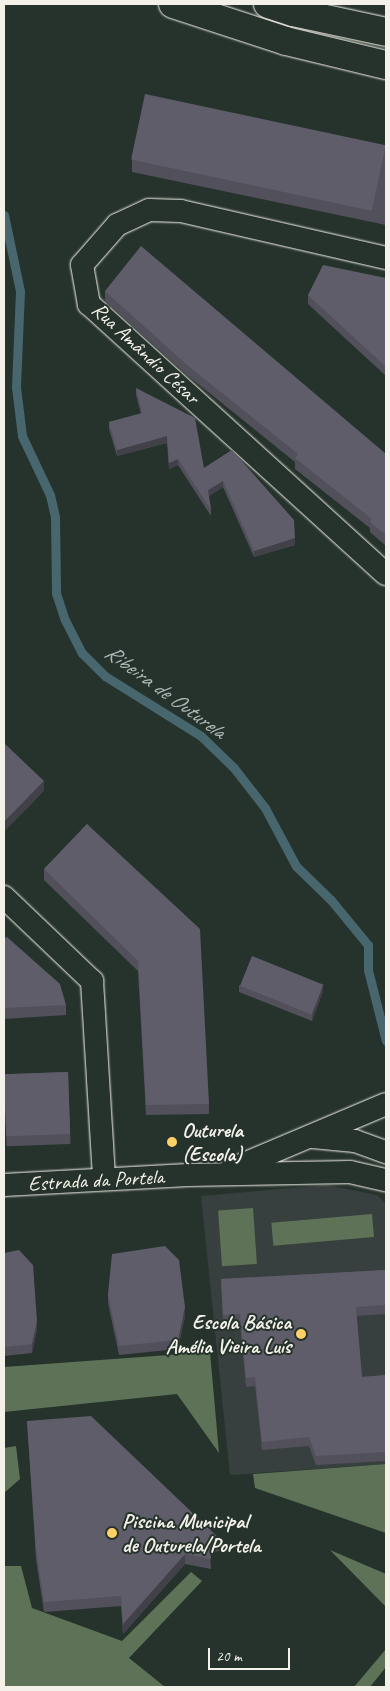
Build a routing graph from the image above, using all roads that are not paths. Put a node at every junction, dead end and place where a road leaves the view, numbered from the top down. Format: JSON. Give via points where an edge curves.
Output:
{"nodes":[{"id":1,"x":174,"y":4,"type":"edge"},
{"id":2,"x":268,"y":4,"type":"edge"},
{"id":3,"x":386,"y":32,"type":"edge"},
{"id":4,"x":386,"y":64,"type":"edge"},
{"id":5,"x":386,"y":258,"type":"edge"},
{"id":6,"x":386,"y":574,"type":"edge"},
{"id":7,"x":5,"y":899,"type":"edge"},
{"id":8,"x":386,"y":1105,"type":"edge"},
{"id":9,"x":309,"y":1137,"type":"junction"},
{"id":10,"x":380,"y":1150,"type":"edge"},
{"id":11,"x":219,"y":1174,"type":"junction"},
{"id":12,"x":384,"y":1179,"type":"edge"},
{"id":13,"x":104,"y":1180,"type":"junction"},
{"id":14,"x":4,"y":1185,"type":"edge"}],
"edges":[{"from":1,"to":4,"type":"street","via":[[286,41]]},
{"from":2,"to":3,"type":"street"},
{"from":5,"to":6,"type":"street","name":"Rua Amândio César","via":[[181,211],[149,210],[117,224],[82,265],[89,304]]},
{"from":7,"to":13,"type":"street","via":[[92,982]]},
{"from":8,"to":9,"type":"street"},
{"from":8,"to":10,"type":"street","via":[[375,1128]]},
{"from":9,"to":10,"type":"street","via":[[355,1141]]},
{"from":9,"to":11,"type":"street"},
{"from":10,"to":12,"type":"street"},
{"from":11,"to":12,"type":"street","name":"Estrada da Portela","via":[[350,1172]]},
{"from":11,"to":13,"type":"street","name":"Estrada da Portela"},
{"from":13,"to":14,"type":"street","name":"Estrada da Portela"}]}
